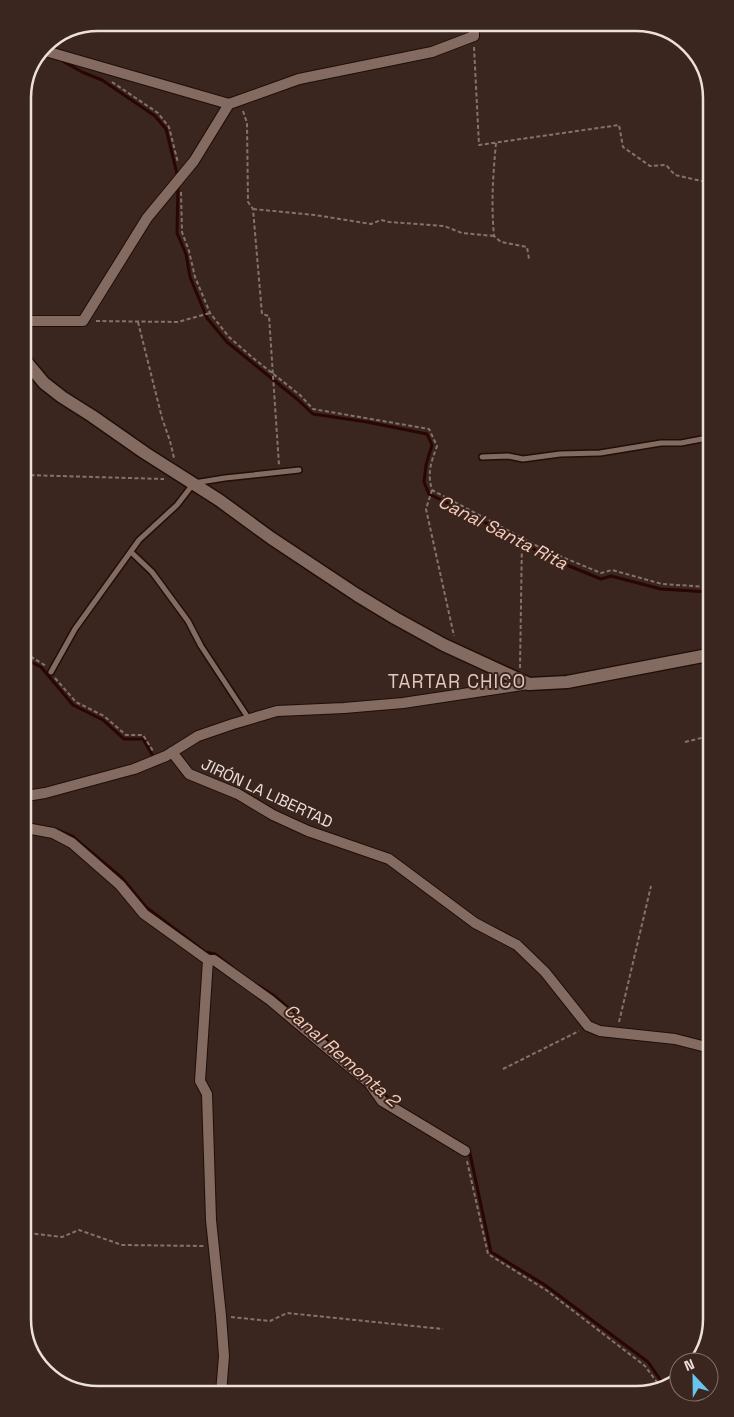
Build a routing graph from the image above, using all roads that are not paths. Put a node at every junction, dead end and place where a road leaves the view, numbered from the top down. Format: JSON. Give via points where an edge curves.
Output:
{"nodes":[{"id":1,"x":474,"y":31,"type":"edge"},
{"id":2,"x":50,"y":52,"type":"edge"},
{"id":3,"x":234,"y":102,"type":"junction"},
{"id":4,"x":31,"y":321,"type":"edge"},
{"id":5,"x":31,"y":368,"type":"edge"},
{"id":6,"x":703,"y":439,"type":"edge"},
{"id":7,"x":482,"y":457,"type":"dead end"},
{"id":8,"x":298,"y":470,"type":"dead end"},
{"id":9,"x":194,"y":483,"type":"junction"},
{"id":10,"x":131,"y":552,"type":"junction"},
{"id":11,"x":703,"y":656,"type":"edge"},
{"id":12,"x":50,"y":672,"type":"road end"},
{"id":13,"x":524,"y":682,"type":"junction"},
{"id":14,"x":249,"y":719,"type":"junction"},
{"id":15,"x":172,"y":752,"type":"junction"},
{"id":16,"x":31,"y":795,"type":"edge"},
{"id":17,"x":31,"y":829,"type":"edge"},
{"id":18,"x":208,"y":960,"type":"junction"},
{"id":19,"x":703,"y":1046,"type":"edge"},
{"id":20,"x":465,"y":1151,"type":"road end"},
{"id":21,"x":222,"y":1386,"type":"edge"}],
"edges":[{"from":1,"to":3,"type":"street","via":[[474,36],[432,52],[299,79]]},
{"from":2,"to":3,"type":"street"},
{"from":3,"to":4,"type":"street","via":[[194,161],[148,218],[83,321]]},
{"from":5,"to":9,"type":"street","via":[[62,397]]},
{"from":6,"to":7,"type":"lane","via":[[600,453]]},
{"from":8,"to":9,"type":"lane"},
{"from":9,"to":10,"type":"lane"},
{"from":9,"to":13,"type":"street","via":[[395,618]]},
{"from":10,"to":12,"type":"lane","via":[[75,629]]},
{"from":10,"to":14,"type":"lane","via":[[152,572],[188,621]]},
{"from":11,"to":13,"type":"street","via":[[567,682]]},
{"from":13,"to":14,"type":"street","via":[[403,703],[276,711]]},
{"from":14,"to":15,"type":"street","via":[[198,736]]},
{"from":15,"to":16,"type":"street","via":[[134,769]]},
{"from":15,"to":19,"type":"street","name":"JIRÓN LA LIBERTAD","via":[[189,774],[238,794],[308,832],[389,859],[475,922],[517,945],[546,972],[588,1026],[616,1034],[674,1039]]},
{"from":17,"to":18,"type":"street","via":[[52,833],[72,843],[120,885],[144,914]]},
{"from":18,"to":20,"type":"street","via":[[214,960],[270,1000],[370,1084],[382,1101]]},
{"from":18,"to":21,"type":"street","via":[[200,1081],[207,1094],[211,1220],[224,1356]]}]}
